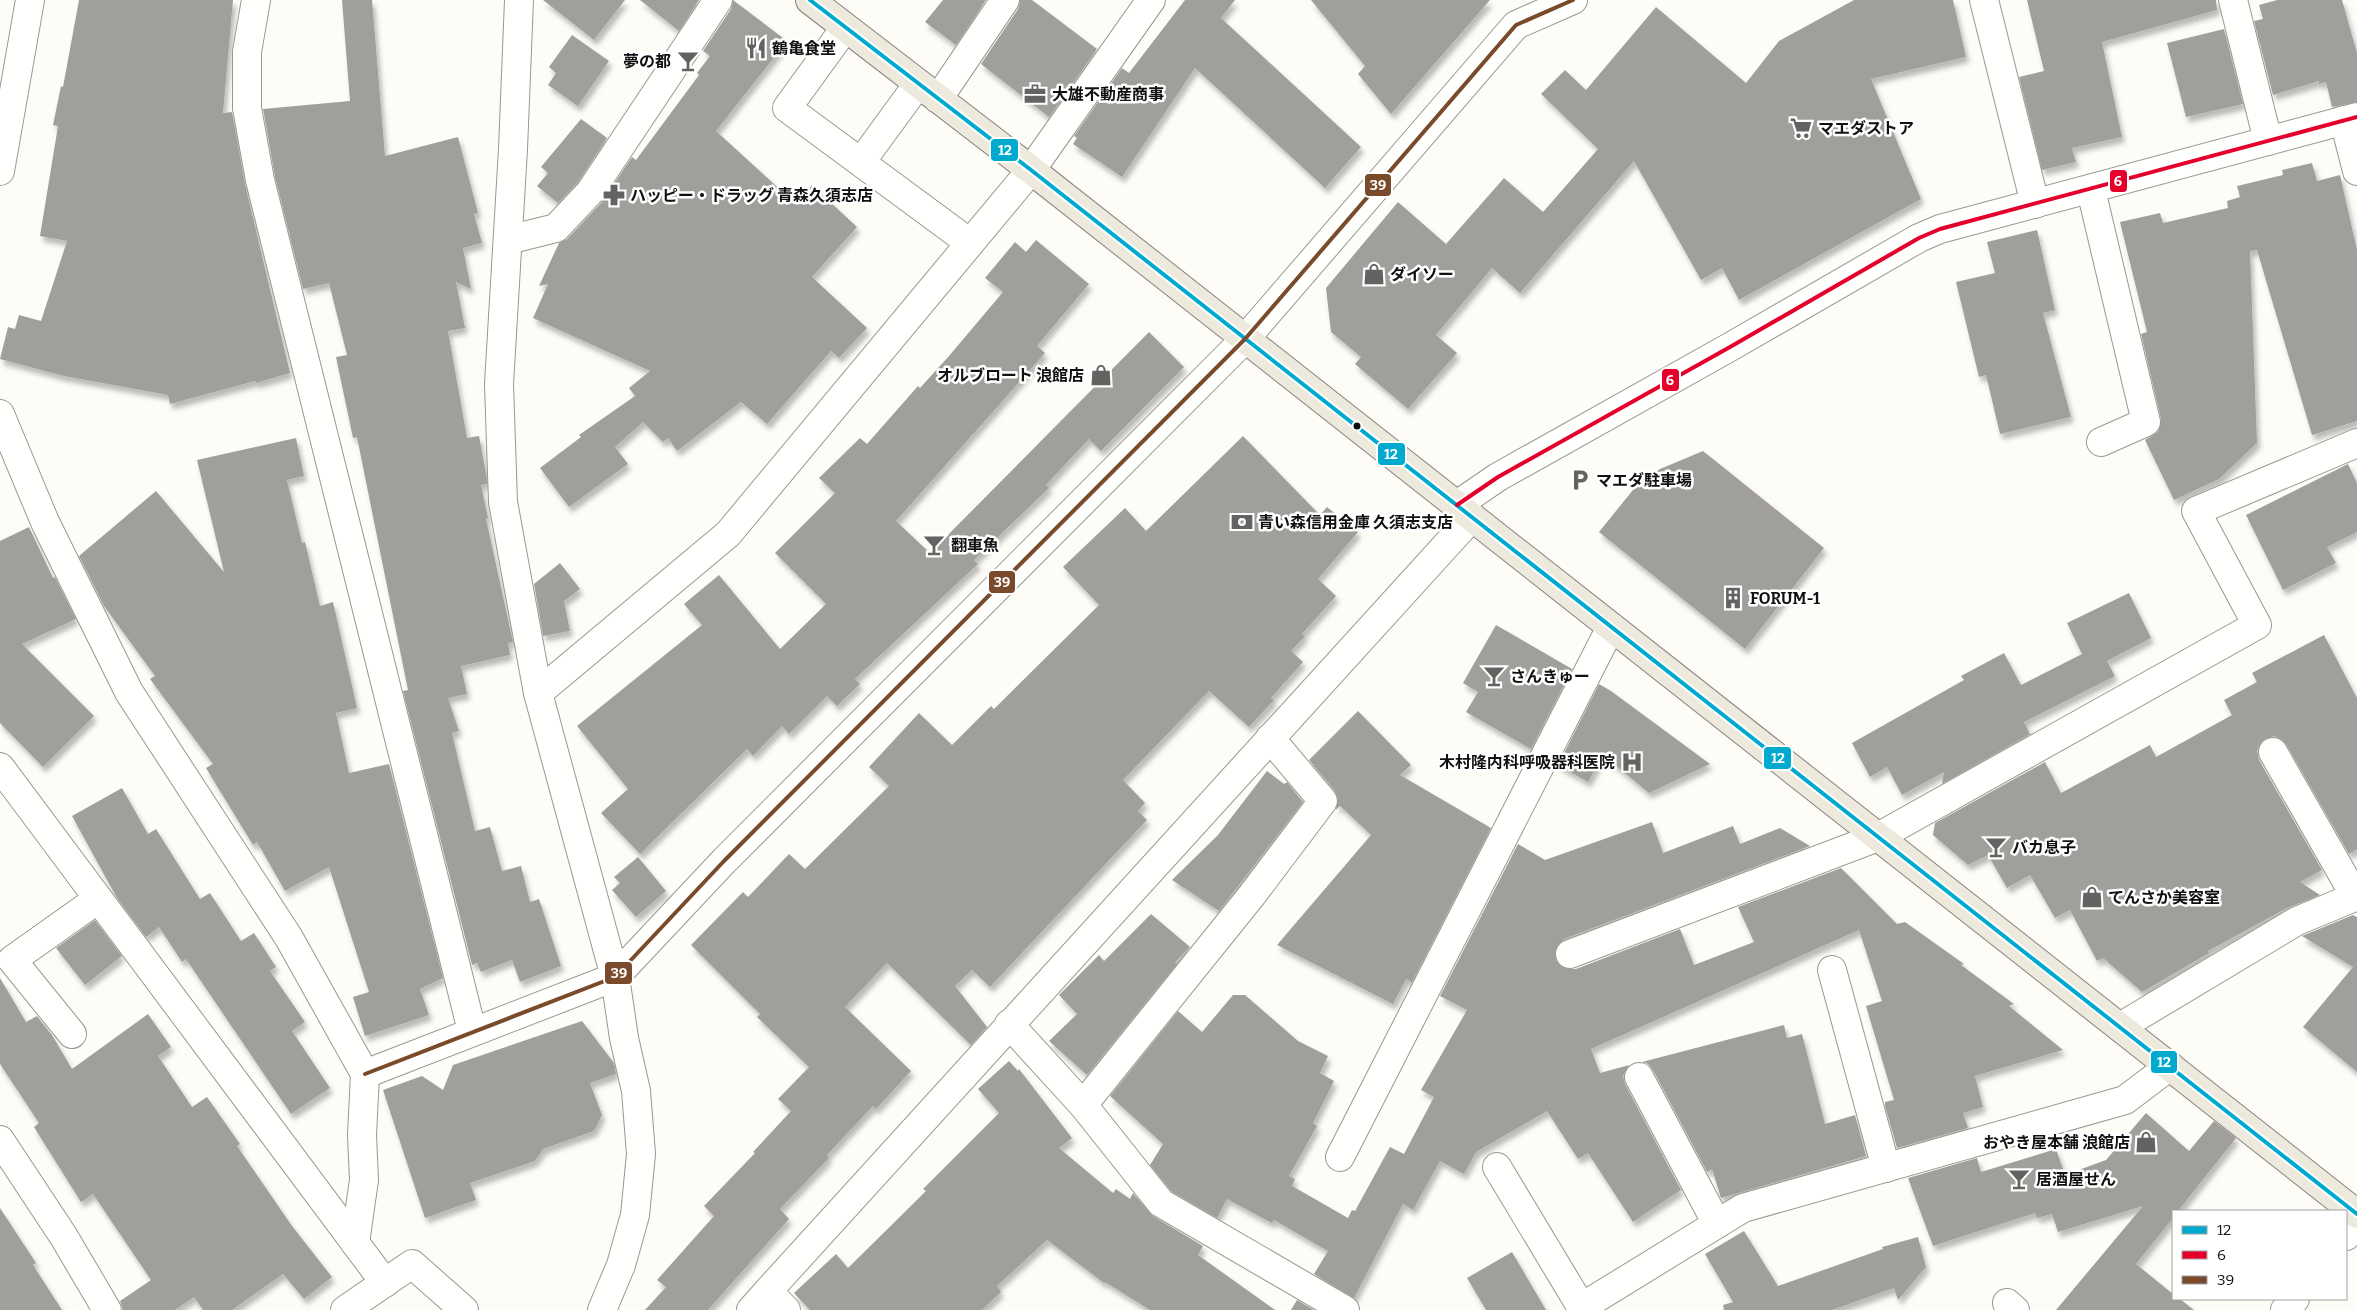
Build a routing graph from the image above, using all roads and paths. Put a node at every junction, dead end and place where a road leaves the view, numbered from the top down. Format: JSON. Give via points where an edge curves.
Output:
{"nodes":[{"id":1,"x":30,"y":0,"type":"edge"},
{"id":2,"x":256,"y":0,"type":"edge"},
{"id":3,"x":519,"y":0,"type":"edge"},
{"id":4,"x":718,"y":0,"type":"edge"},
{"id":5,"x":810,"y":0,"type":"edge"},
{"id":6,"x":1005,"y":0,"type":"edge"},
{"id":7,"x":1151,"y":0,"type":"edge"},
{"id":8,"x":1573,"y":0,"type":"edge"},
{"id":9,"x":1984,"y":0,"type":"edge"},
{"id":10,"x":2233,"y":0,"type":"edge"},
{"id":11,"x":846,"y":28,"type":"junction"},
{"id":12,"x":928,"y":91,"type":"junction"},
{"id":13,"x":2350,"y":118,"type":"edge"},
{"id":14,"x":2268,"y":141,"type":"junction"},
{"id":15,"x":861,"y":162,"type":"junction"},
{"id":16,"x":1031,"y":170,"type":"junction"},
{"id":17,"x":0,"y":171,"type":"edge"},
{"id":18,"x":2357,"y":171,"type":"edge"},
{"id":19,"x":2091,"y":190,"type":"junction"},
{"id":20,"x":2035,"y":204,"type":"junction"},
{"id":21,"x":508,"y":240,"type":"junction"},
{"id":22,"x":970,"y":244,"type":"junction"},
{"id":23,"x":1245,"y":339,"type":"junction"},
{"id":24,"x":0,"y":414,"type":"edge"},
{"id":25,"x":2101,"y":442,"type":"dead end"},
{"id":26,"x":2357,"y":443,"type":"edge"},
{"id":27,"x":1464,"y":511,"type":"junction"},
{"id":28,"x":1611,"y":627,"type":"junction"},
{"id":29,"x":538,"y":693,"type":"junction"},
{"id":30,"x":1270,"y":738,"type":"junction"},
{"id":31,"x":2273,"y":752,"type":"dead end"},
{"id":32,"x":0,"y":766,"type":"edge"},
{"id":33,"x":1878,"y":837,"type":"junction"},
{"id":34,"x":2356,"y":896,"type":"edge"},
{"id":35,"x":98,"y":899,"type":"junction"},
{"id":36,"x":1570,"y":954,"type":"dead end"},
{"id":37,"x":1832,"y":970,"type":"dead end"},
{"id":38,"x":615,"y":977,"type":"junction"},
{"id":39,"x":1009,"y":1024,"type":"junction"},
{"id":40,"x":2120,"y":1027,"type":"junction"},
{"id":41,"x":472,"y":1031,"type":"junction"},
{"id":42,"x":72,"y":1034,"type":"dead end"},
{"id":43,"x":2170,"y":1066,"type":"junction"},
{"id":44,"x":365,"y":1074,"type":"junction"},
{"id":45,"x":1639,"y":1077,"type":"dead end"},
{"id":46,"x":1083,"y":1105,"type":"junction"},
{"id":47,"x":0,"y":1140,"type":"edge"},
{"id":48,"x":1340,"y":1158,"type":"dead end"},
{"id":49,"x":1497,"y":1167,"type":"dead end"},
{"id":50,"x":1886,"y":1168,"type":"junction"},
{"id":51,"x":2357,"y":1214,"type":"edge"},
{"id":52,"x":2357,"y":1222,"type":"edge"},
{"id":53,"x":1717,"y":1224,"type":"junction"},
{"id":54,"x":2347,"y":1235,"type":"edge"},
{"id":55,"x":355,"y":1243,"type":"junction"},
{"id":56,"x":385,"y":1283,"type":"junction"},
{"id":57,"x":2293,"y":1300,"type":"edge"},
{"id":58,"x":768,"y":1304,"type":"edge"},
{"id":59,"x":1583,"y":1309,"type":"edge"},
{"id":60,"x":107,"y":1310,"type":"edge"},
{"id":61,"x":345,"y":1310,"type":"edge"},
{"id":62,"x":464,"y":1310,"type":"edge"},
{"id":63,"x":602,"y":1310,"type":"edge"},
{"id":64,"x":1345,"y":1310,"type":"edge"},
{"id":65,"x":2285,"y":1310,"type":"edge"}],
"edges":[{"from":1,"to":17,"type":"street"},
{"from":2,"to":41,"type":"street","via":[[248,52],[247,108],[260,180]]},
{"from":3,"to":21,"type":"street"},
{"from":4,"to":21,"type":"street","via":[[590,192],[556,228]]},
{"from":5,"to":11,"type":"main road"},
{"from":6,"to":12,"type":"street"},
{"from":7,"to":16,"type":"street"},
{"from":8,"to":23,"type":"street","via":[[1516,25]]},
{"from":9,"to":20,"type":"street"},
{"from":10,"to":14,"type":"street"},
{"from":11,"to":12,"type":"main road"},
{"from":11,"to":15,"type":"street","via":[[787,108]]},
{"from":12,"to":15,"type":"street"},
{"from":12,"to":16,"type":"main road"},
{"from":13,"to":14,"type":"street"},
{"from":13,"to":18,"type":"street"},
{"from":14,"to":19,"type":"street"},
{"from":15,"to":22,"type":"street"},
{"from":16,"to":22,"type":"street"},
{"from":16,"to":23,"type":"main road"},
{"from":19,"to":20,"type":"street"},
{"from":19,"to":25,"type":"street","via":[[2146,422]]},
{"from":20,"to":27,"type":"street","via":[[1940,229],[1919,238],[1498,477]]},
{"from":21,"to":29,"type":"street","via":[[499,384],[503,502]]},
{"from":22,"to":29,"type":"street","via":[[728,534]]},
{"from":23,"to":27,"type":"main road"},
{"from":23,"to":38,"type":"street","via":[[724,861]]},
{"from":24,"to":44,"type":"street","via":[[45,522],[129,692],[289,938]]},
{"from":26,"to":33,"type":"street","via":[[2196,511],[2257,625]]},
{"from":27,"to":28,"type":"main road"},
{"from":27,"to":30,"type":"street"},
{"from":28,"to":33,"type":"main road"},
{"from":28,"to":48,"type":"street"},
{"from":29,"to":38,"type":"street"},
{"from":30,"to":39,"type":"street"},
{"from":30,"to":46,"type":"street","via":[[1323,800],[1252,895]]},
{"from":31,"to":34,"type":"street"},
{"from":32,"to":35,"type":"street"},
{"from":33,"to":36,"type":"street"},
{"from":33,"to":40,"type":"main road"},
{"from":34,"to":40,"type":"street","via":[[2296,921]]},
{"from":35,"to":42,"type":"street","via":[[12,960]]},
{"from":35,"to":55,"type":"street"},
{"from":37,"to":50,"type":"street"},
{"from":38,"to":41,"type":"street"},
{"from":38,"to":63,"type":"street","via":[[636,1091],[641,1154],[635,1215],[621,1265]]},
{"from":39,"to":46,"type":"street"},
{"from":39,"to":58,"type":"street"},
{"from":40,"to":43,"type":"main road"},
{"from":41,"to":44,"type":"street"},
{"from":43,"to":50,"type":"street","via":[[2125,1100]]},
{"from":43,"to":51,"type":"main road"},
{"from":44,"to":55,"type":"street","via":[[364,1180]]},
{"from":45,"to":53,"type":"street"},
{"from":46,"to":64,"type":"street","via":[[1161,1203]]},
{"from":47,"to":60,"type":"street"},
{"from":49,"to":59,"type":"street"},
{"from":50,"to":53,"type":"street","via":[[1743,1208]]},
{"from":52,"to":54,"type":"street"},
{"from":53,"to":59,"type":"street"},
{"from":55,"to":56,"type":"street"},
{"from":56,"to":61,"type":"street"},
{"from":56,"to":62,"type":"street","via":[[412,1264]]},
{"from":57,"to":65,"type":"street"}]}
